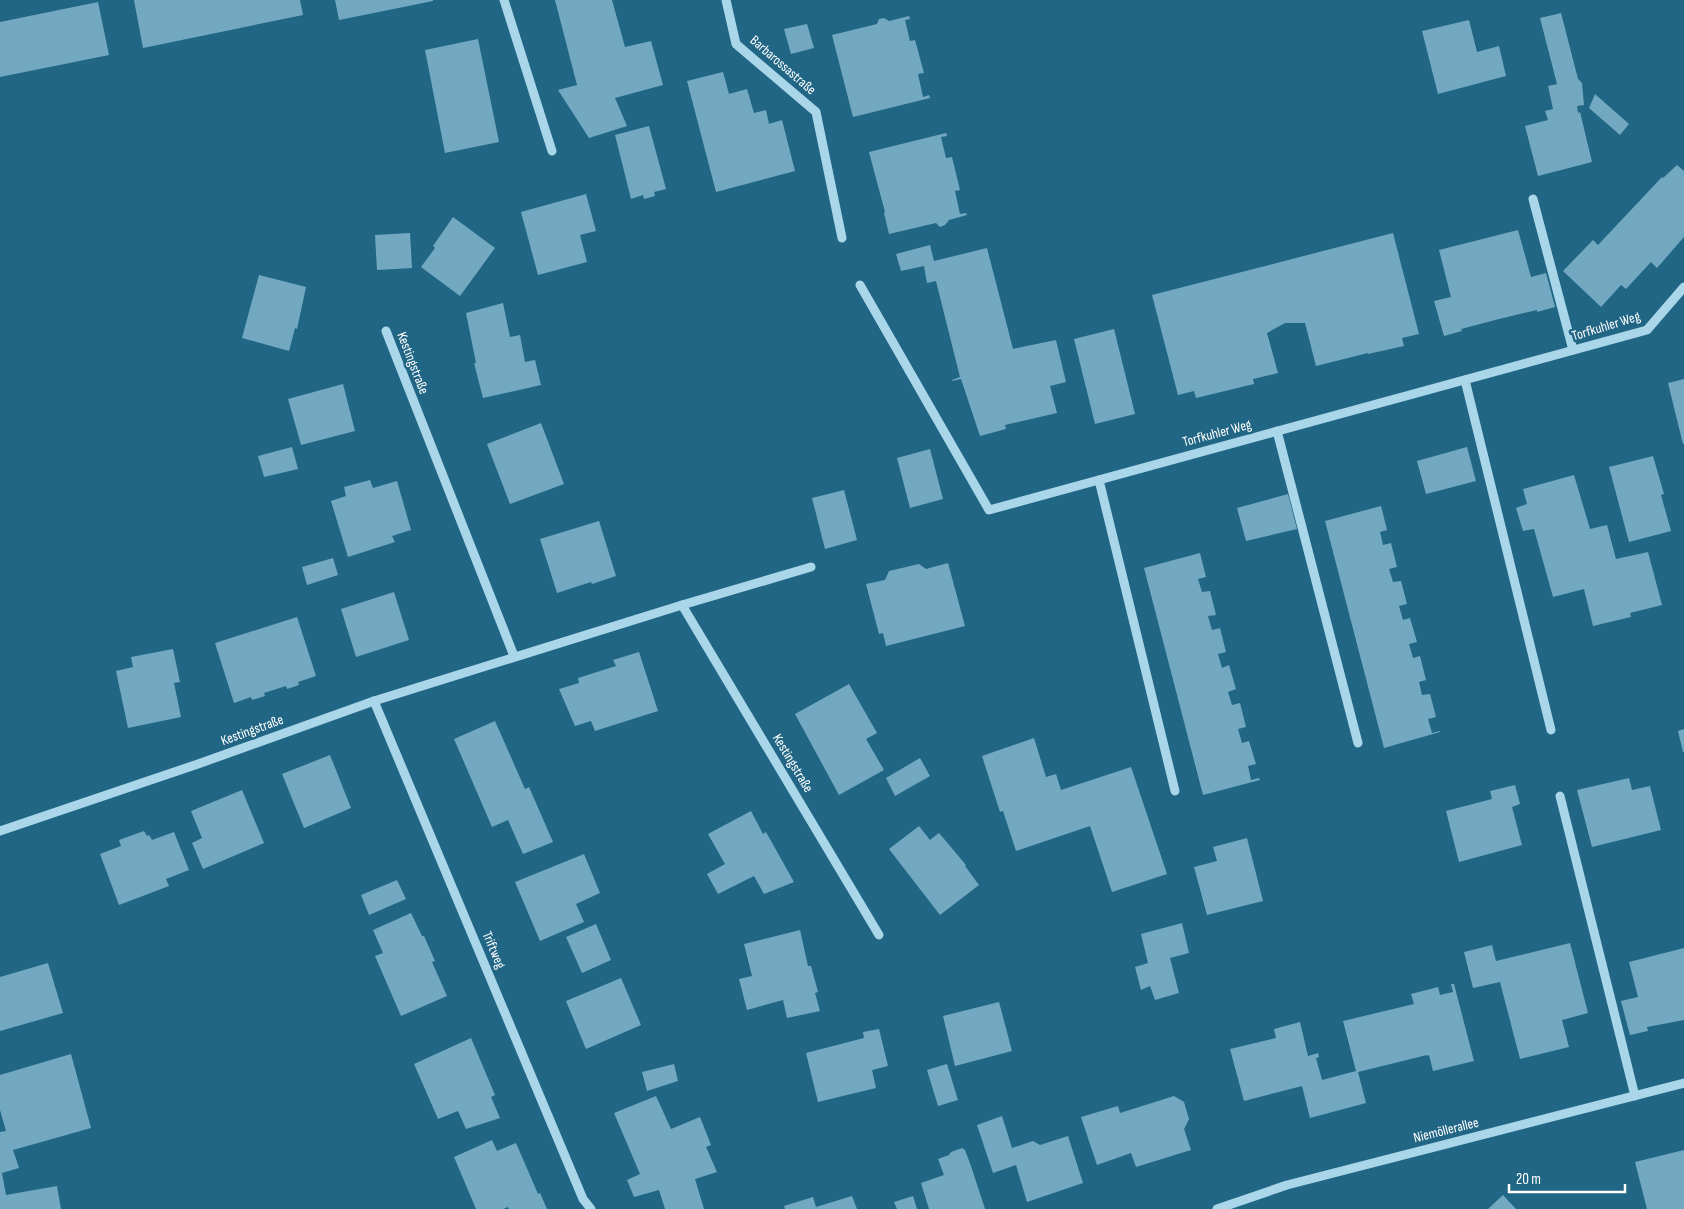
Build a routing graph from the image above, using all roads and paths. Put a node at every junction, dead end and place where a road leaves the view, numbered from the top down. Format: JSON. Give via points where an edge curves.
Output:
{"nodes":[{"id":1,"x":504,"y":0,"type":"edge"},
{"id":2,"x":726,"y":0,"type":"edge"},
{"id":3,"x":552,"y":151,"type":"dead end"},
{"id":4,"x":1533,"y":199,"type":"dead end"},
{"id":5,"x":842,"y":238,"type":"dead end"},
{"id":6,"x":860,"y":285,"type":"dead end"},
{"id":7,"x":1684,"y":287,"type":"edge"},
{"id":8,"x":386,"y":331,"type":"dead end"},
{"id":9,"x":1573,"y":350,"type":"junction"},
{"id":10,"x":1465,"y":380,"type":"junction"},
{"id":11,"x":1277,"y":431,"type":"junction"},
{"id":12,"x":1099,"y":480,"type":"junction"},
{"id":13,"x":811,"y":567,"type":"dead end"},
{"id":14,"x":682,"y":605,"type":"junction"},
{"id":15,"x":514,"y":656,"type":"junction"},
{"id":16,"x":374,"y":701,"type":"junction"},
{"id":17,"x":1551,"y":730,"type":"dead end"},
{"id":18,"x":1358,"y":743,"type":"dead end"},
{"id":19,"x":1176,"y":790,"type":"dead end"},
{"id":20,"x":1560,"y":796,"type":"dead end"},
{"id":21,"x":0,"y":831,"type":"edge"},
{"id":22,"x":879,"y":935,"type":"dead end"},
{"id":23,"x":1684,"y":1083,"type":"edge"},
{"id":24,"x":1635,"y":1096,"type":"junction"},
{"id":25,"x":591,"y":1209,"type":"edge"},
{"id":26,"x":1217,"y":1209,"type":"edge"}],
"edges":[{"from":1,"to":3,"type":"street"},
{"from":2,"to":5,"type":"street","name":"Barbarossastraße","via":[[736,44],[816,112]]},
{"from":4,"to":9,"type":"street"},
{"from":6,"to":12,"type":"street","name":"Torfkuhler Weg","via":[[989,510]]},
{"from":7,"to":9,"type":"street","name":"Torfkuhler Weg","via":[[1646,330]]},
{"from":8,"to":15,"type":"street","name":"Kestingstraße"},
{"from":9,"to":10,"type":"street","name":"Torfkuhler Weg"},
{"from":10,"to":11,"type":"street","name":"Torfkuhler Weg"},
{"from":10,"to":17,"type":"street"},
{"from":11,"to":12,"type":"street","name":"Torfkuhler Weg"},
{"from":11,"to":18,"type":"street"},
{"from":12,"to":19,"type":"street"},
{"from":13,"to":14,"type":"street","name":"Kestingstraße"},
{"from":14,"to":15,"type":"street","name":"Kestingstraße"},
{"from":14,"to":22,"type":"street","name":"Kestingstraße"},
{"from":15,"to":16,"type":"street","name":"Kestingstraße"},
{"from":16,"to":21,"type":"street","name":"Kestingstraße"},
{"from":16,"to":25,"type":"street","name":"Triftweg","via":[[584,1199]]},
{"from":20,"to":24,"type":"street"},
{"from":23,"to":24,"type":"street","name":"Niemöllerallee"},
{"from":24,"to":26,"type":"street","name":"Niemöllerallee","via":[[1287,1185]]}]}
